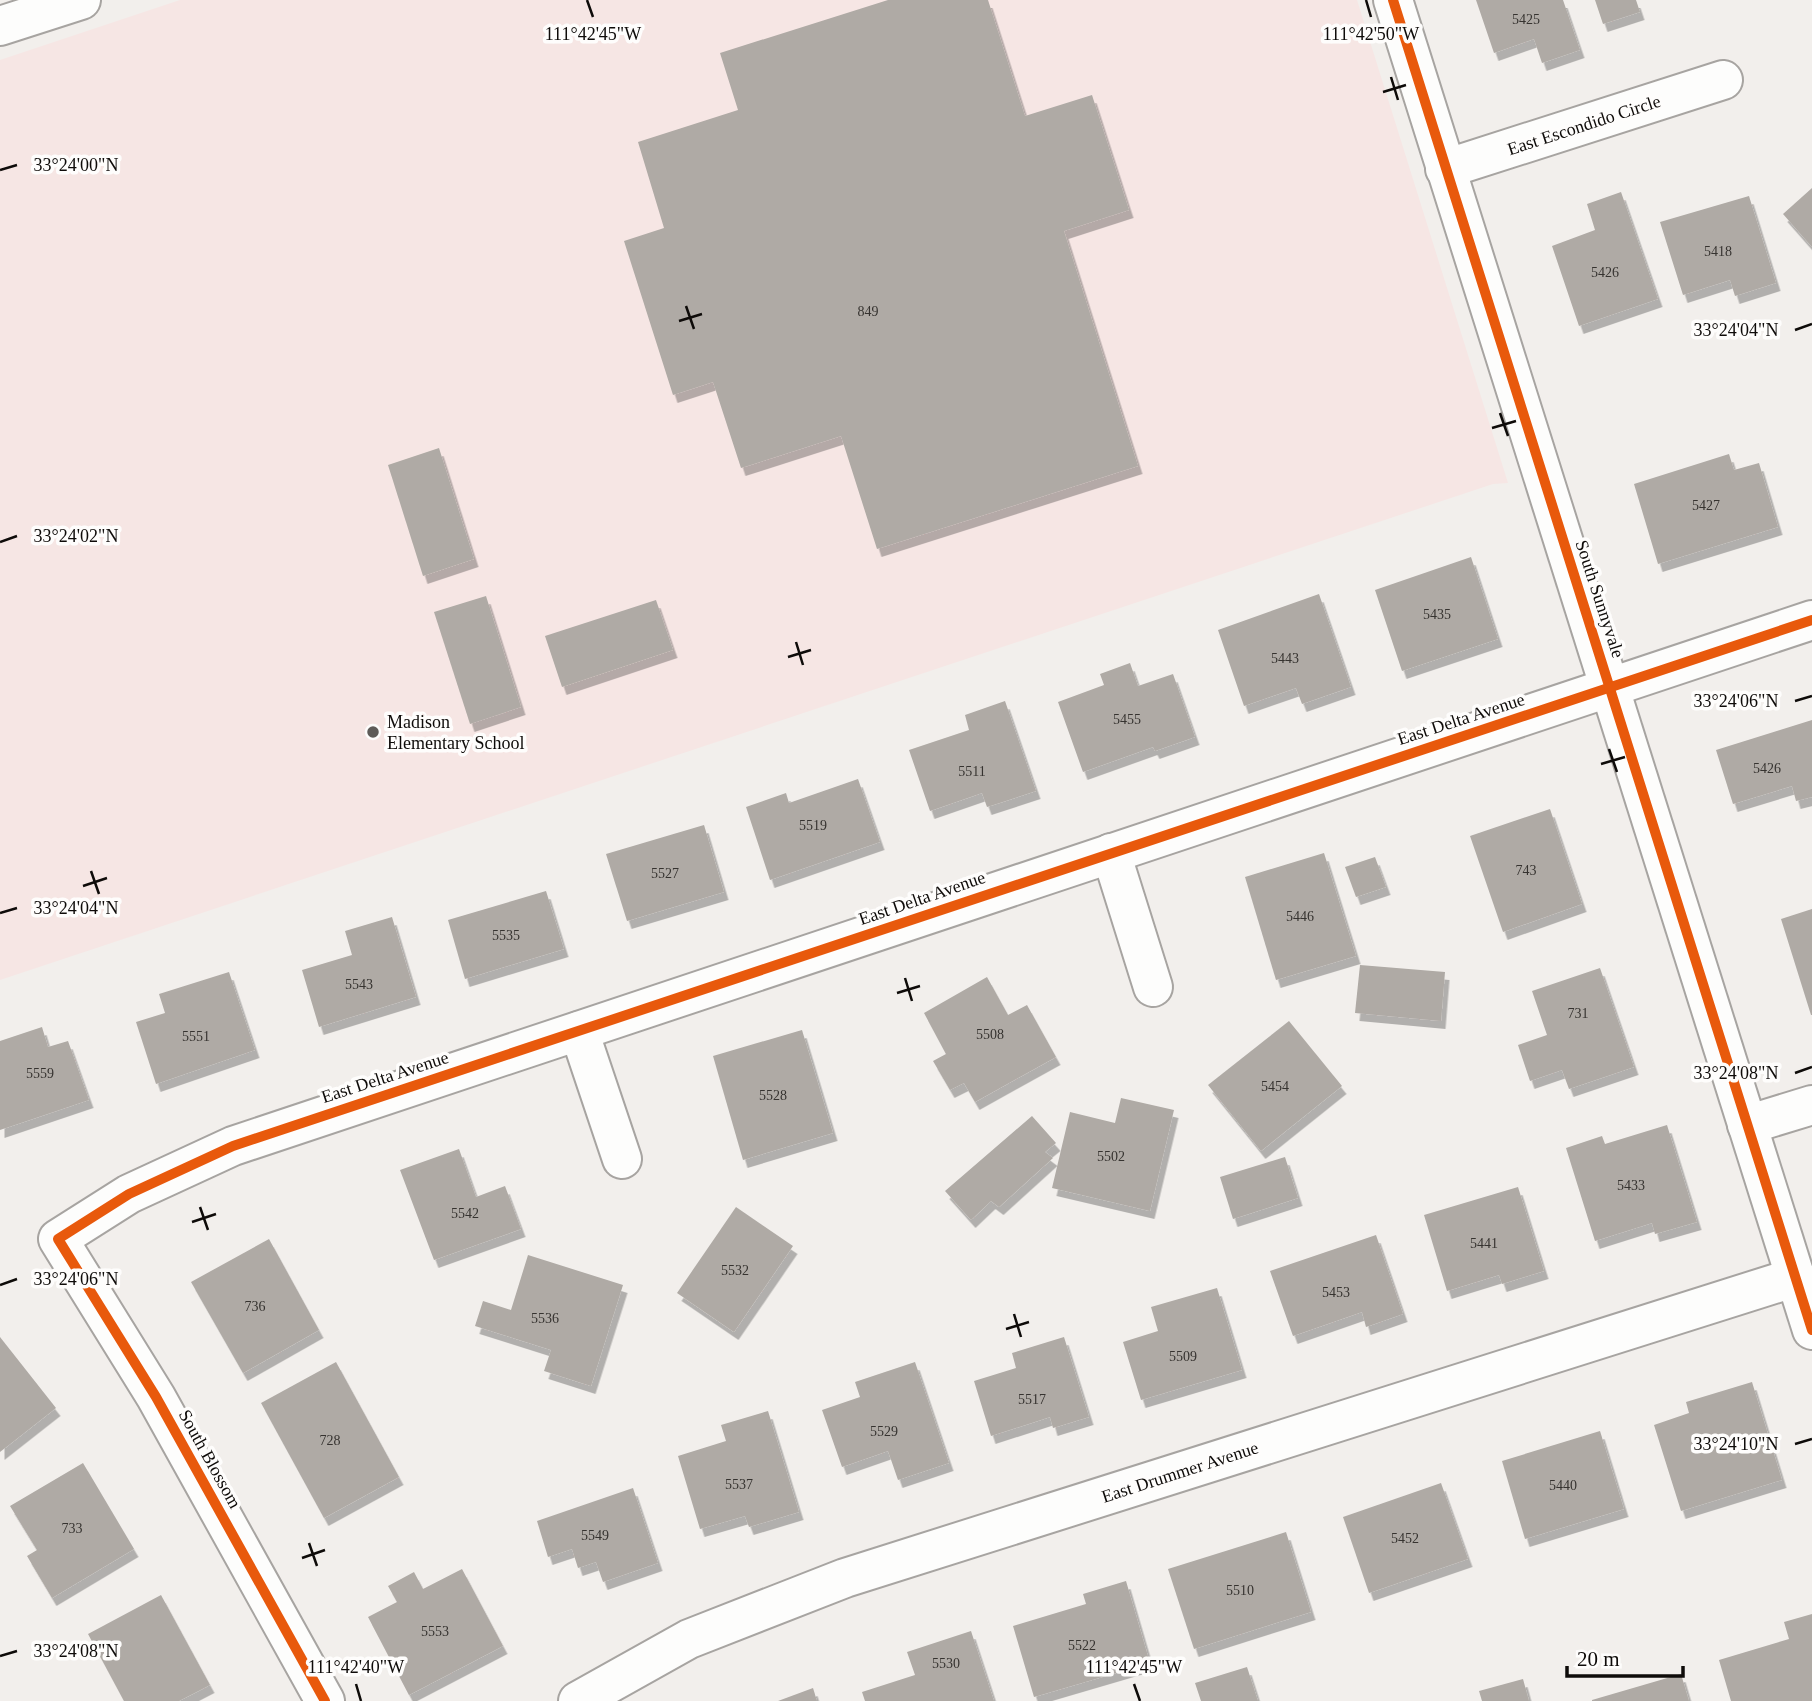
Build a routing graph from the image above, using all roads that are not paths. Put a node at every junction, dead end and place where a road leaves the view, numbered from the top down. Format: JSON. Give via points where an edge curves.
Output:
{"nodes":[{"id":1,"x":81,"y":0,"type":"edge"},
{"id":2,"x":1393,"y":0,"type":"edge"},
{"id":3,"x":0,"y":26,"type":"edge"},
{"id":4,"x":1723,"y":80,"type":"dead end"},
{"id":5,"x":1445,"y":169,"type":"junction"},
{"id":6,"x":1812,"y":620,"type":"edge"},
{"id":7,"x":1610,"y":688,"type":"junction"},
{"id":8,"x":1111,"y":853,"type":"junction"},
{"id":9,"x":1153,"y":987,"type":"dead end"},
{"id":10,"x":579,"y":1031,"type":"junction"},
{"id":11,"x":1812,"y":1105,"type":"edge"},
{"id":12,"x":1747,"y":1125,"type":"junction"},
{"id":13,"x":622,"y":1159,"type":"dead end"},
{"id":14,"x":58,"y":1239,"type":"joint"},
{"id":15,"x":1796,"y":1277,"type":"junction"},
{"id":16,"x":1812,"y":1330,"type":"edge"},
{"id":17,"x":325,"y":1701,"type":"edge"},
{"id":18,"x":578,"y":1701,"type":"edge"}],
"edges":[{"from":1,"to":3,"type":"street"},
{"from":2,"to":5,"type":"street","name":"South Sunnyvale"},
{"from":4,"to":5,"type":"street","name":"East Escondido Circle"},
{"from":5,"to":7,"type":"street","name":"South Sunnyvale"},
{"from":6,"to":7,"type":"street","name":"East Delta Avenue"},
{"from":7,"to":8,"type":"street","name":"East Delta Avenue"},
{"from":7,"to":12,"type":"street","name":"South Sunnyvale"},
{"from":8,"to":9,"type":"street"},
{"from":8,"to":10,"type":"street","name":"East Delta Avenue"},
{"from":10,"to":13,"type":"street"},
{"from":10,"to":14,"type":"street","name":"East Delta Avenue","via":[[233,1146],[129,1194]]},
{"from":11,"to":12,"type":"street"},
{"from":12,"to":15,"type":"street","name":"South Sunnyvale"},
{"from":14,"to":17,"type":"street","name":"South Blossom","via":[[156,1397]]},
{"from":15,"to":16,"type":"street","name":"South Sunnyvale"},
{"from":15,"to":18,"type":"street","name":"East Drummer Avenue","via":[[845,1578],[689,1639]]}]}
